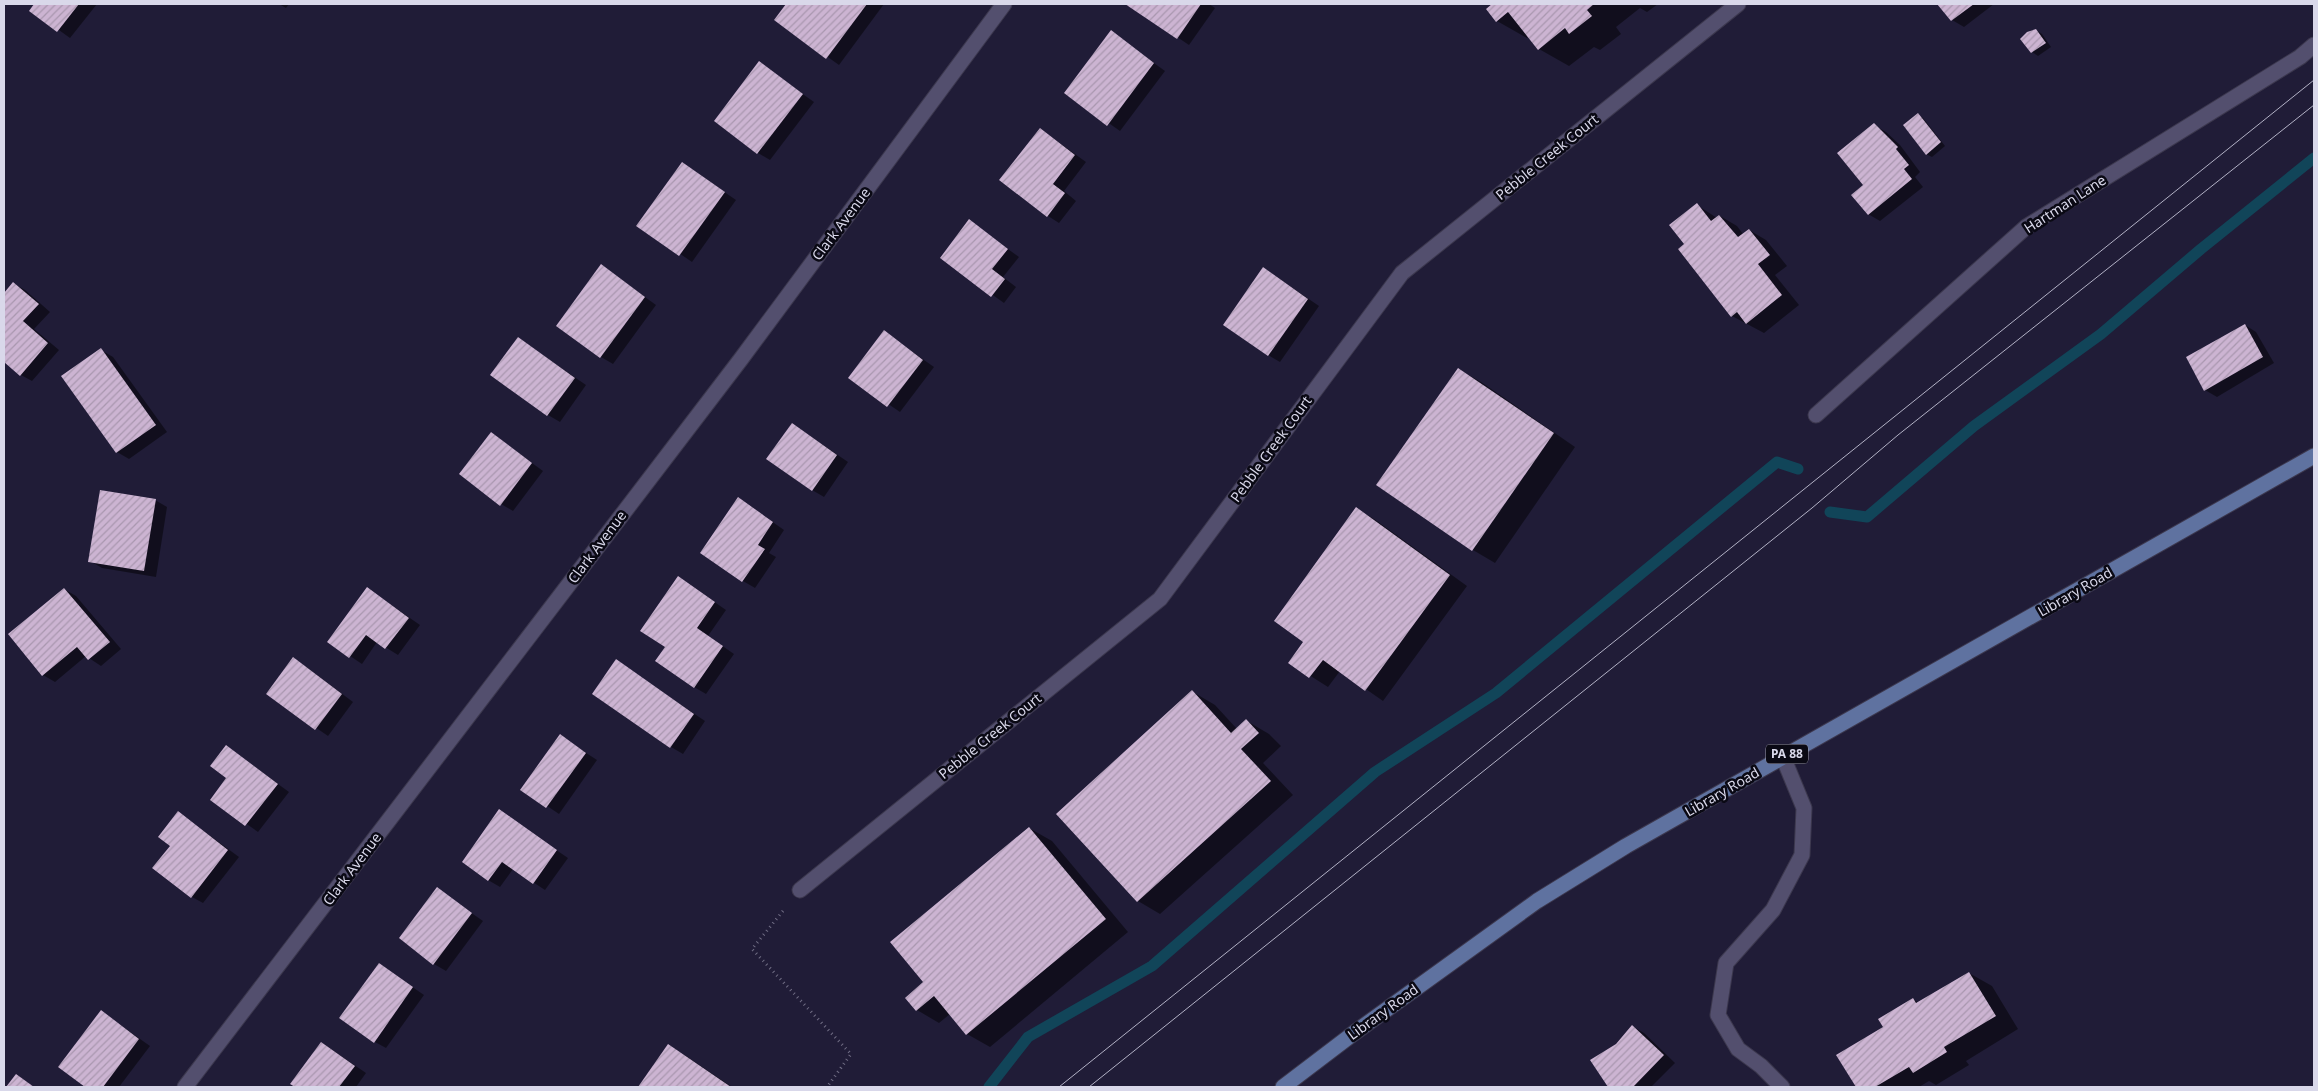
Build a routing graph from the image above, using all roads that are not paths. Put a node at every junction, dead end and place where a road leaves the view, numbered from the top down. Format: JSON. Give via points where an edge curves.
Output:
{"nodes":[{"id":1,"x":1004,"y":4,"type":"edge"},
{"id":2,"x":1738,"y":4,"type":"edge"},
{"id":3,"x":2314,"y":45,"type":"edge"},
{"id":4,"x":1816,"y":415,"type":"dead end"},
{"id":5,"x":2314,"y":456,"type":"edge"},
{"id":6,"x":1783,"y":757,"type":"junction"},
{"id":7,"x":800,"y":890,"type":"road end"},
{"id":8,"x":186,"y":1087,"type":"edge"},
{"id":9,"x":1283,"y":1087,"type":"edge"},
{"id":10,"x":1782,"y":1087,"type":"edge"}],
"edges":[{"from":1,"to":8,"type":"street","name":"Clark Avenue","via":[[741,359]]},
{"from":2,"to":7,"type":"street","name":"Pebble Creek Court","via":[[1402,273],[1160,599]]},
{"from":3,"to":4,"type":"street","name":"Hartman Lane","via":[[2300,57],[2026,227]]},
{"from":5,"to":6,"type":"main road","name":"Library Road","number":"PA 88"},
{"from":6,"to":9,"type":"main road","name":"Library Road","number":"PA 88","via":[[1536,901]]},
{"from":6,"to":10,"type":"street","via":[[1804,808],[1802,855],[1773,910],[1726,963],[1718,1015],[1738,1049]]}]}
